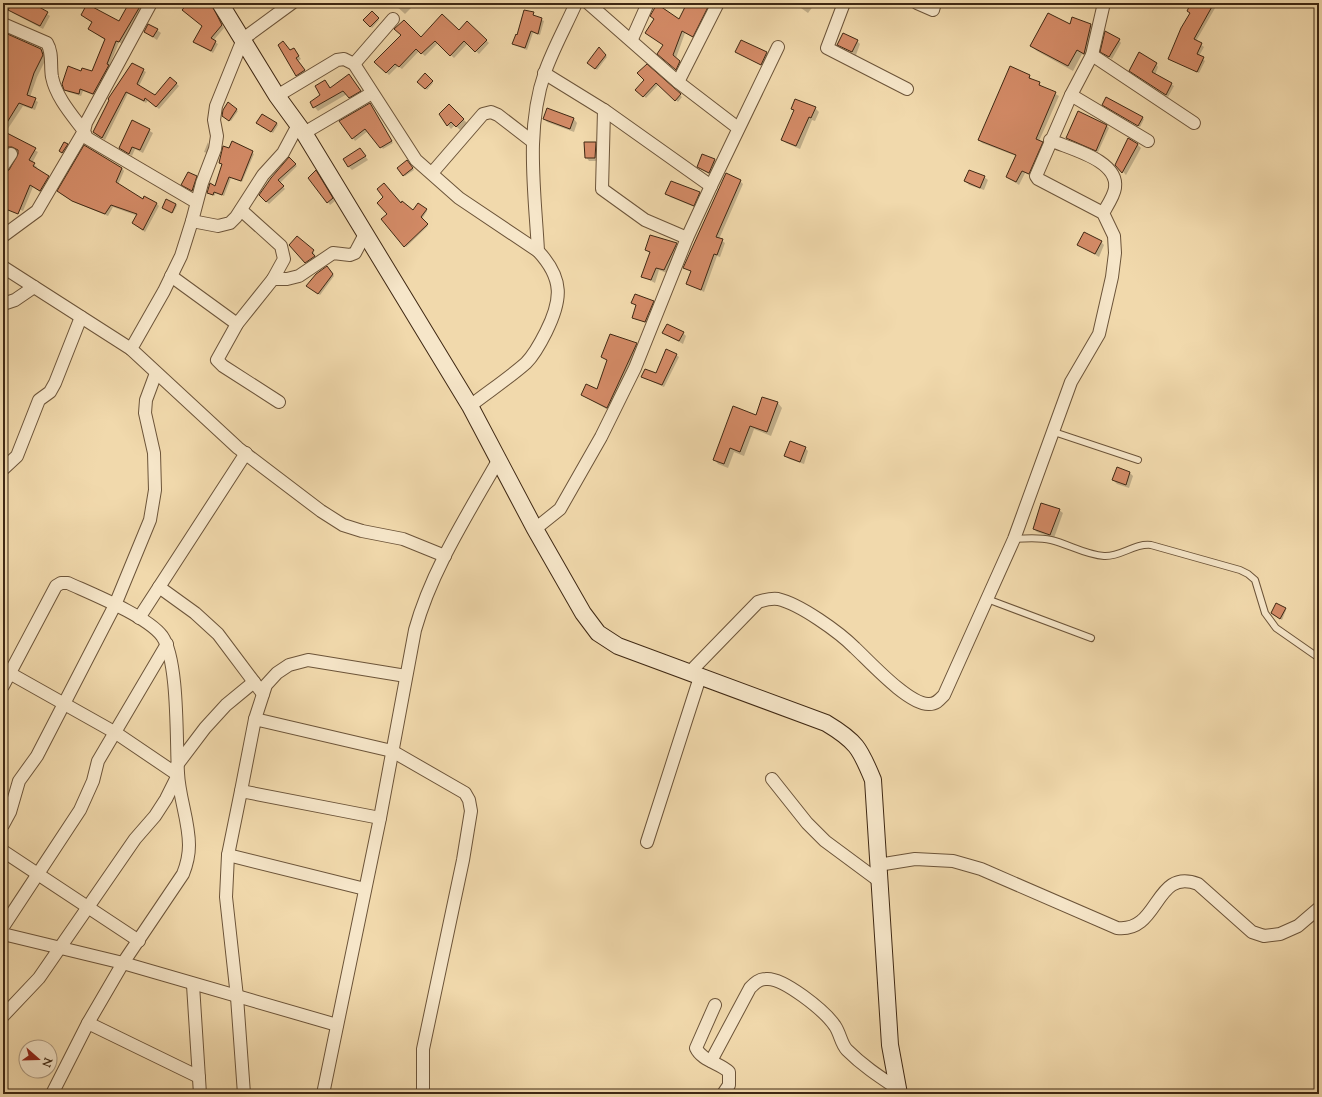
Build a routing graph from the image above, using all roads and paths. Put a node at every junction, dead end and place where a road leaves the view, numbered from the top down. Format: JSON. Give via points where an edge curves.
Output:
{"nodes":[{"id":1,"x":151,"y":3,"type":"edge"},
{"id":2,"x":220,"y":3,"type":"edge"},
{"id":3,"x":292,"y":3,"type":"edge"},
{"id":4,"x":576,"y":3,"type":"edge"},
{"id":5,"x":588,"y":3,"type":"edge"},
{"id":6,"x":648,"y":3,"type":"edge"},
{"id":7,"x":718,"y":3,"type":"edge"},
{"id":8,"x":844,"y":3,"type":"edge"},
{"id":9,"x":917,"y":3,"type":"edge"},
{"id":10,"x":935,"y":3,"type":"edge"},
{"id":11,"x":1104,"y":3,"type":"edge"},
{"id":12,"x":393,"y":19,"type":"dead end"},
{"id":13,"x":3,"y":24,"type":"edge"},
{"id":14,"x":243,"y":39,"type":"junction"},
{"id":15,"x":632,"y":39,"type":"junction"},
{"id":16,"x":778,"y":47,"type":"dead end"},
{"id":17,"x":1092,"y":54,"type":"junction"},
{"id":18,"x":354,"y":64,"type":"junction"},
{"id":19,"x":544,"y":73,"type":"junction"},
{"id":20,"x":678,"y":82,"type":"junction"},
{"id":21,"x":907,"y":89,"type":"dead end"},
{"id":22,"x":372,"y":93,"type":"junction"},
{"id":23,"x":1071,"y":95,"type":"junction"},
{"id":24,"x":277,"y":96,"type":"junction"},
{"id":25,"x":604,"y":110,"type":"junction"},
{"id":26,"x":1194,"y":123,"type":"dead end"},
{"id":27,"x":738,"y":128,"type":"junction"},
{"id":28,"x":301,"y":129,"type":"junction"},
{"id":29,"x":84,"y":131,"type":"junction"},
{"id":30,"x":1050,"y":140,"type":"junction"},
{"id":31,"x":1148,"y":141,"type":"dead end"},
{"id":32,"x":533,"y":142,"type":"junction"},
{"id":33,"x":11,"y":154,"type":"dead end"},
{"id":34,"x":3,"y":166,"type":"edge"},
{"id":35,"x":432,"y":173,"type":"junction"},
{"id":36,"x":711,"y":186,"type":"junction"},
{"id":37,"x":196,"y":202,"type":"junction"},
{"id":38,"x":241,"y":210,"type":"junction"},
{"id":39,"x":1103,"y":213,"type":"junction"},
{"id":40,"x":192,"y":221,"type":"junction"},
{"id":41,"x":366,"y":234,"type":"junction"},
{"id":42,"x":3,"y":236,"type":"edge"},
{"id":43,"x":687,"y":238,"type":"junction"},
{"id":44,"x":538,"y":251,"type":"junction"},
{"id":45,"x":3,"y":267,"type":"edge"},
{"id":46,"x":171,"y":276,"type":"junction"},
{"id":47,"x":273,"y":279,"type":"junction"},
{"id":48,"x":34,"y":287,"type":"junction"},
{"id":49,"x":3,"y":304,"type":"edge"},
{"id":50,"x":81,"y":317,"type":"junction"},
{"id":51,"x":237,"y":324,"type":"junction"},
{"id":52,"x":131,"y":349,"type":"junction"},
{"id":53,"x":156,"y":373,"type":"junction"},
{"id":54,"x":279,"y":402,"type":"dead end"},
{"id":55,"x":470,"y":406,"type":"junction"},
{"id":56,"x":1054,"y":432,"type":"junction"},
{"id":57,"x":246,"y":453,"type":"junction"},
{"id":58,"x":499,"y":459,"type":"junction"},
{"id":59,"x":1138,"y":460,"type":"dead end"},
{"id":60,"x":3,"y":469,"type":"edge"},
{"id":61,"x":535,"y":529,"type":"junction"},
{"id":62,"x":1014,"y":539,"type":"junction"},
{"id":63,"x":445,"y":556,"type":"junction"},
{"id":64,"x":159,"y":587,"type":"junction"},
{"id":65,"x":987,"y":599,"type":"junction"},
{"id":66,"x":115,"y":605,"type":"junction"},
{"id":67,"x":138,"y":618,"type":"junction"},
{"id":68,"x":1091,"y":638,"type":"dead end"},
{"id":69,"x":167,"y":644,"type":"junction"},
{"id":70,"x":1319,"y":658,"type":"edge"},
{"id":71,"x":6,"y":671,"type":"edge"},
{"id":72,"x":695,"y":675,"type":"junction"},
{"id":73,"x":406,"y":676,"type":"junction"},
{"id":74,"x":254,"y":682,"type":"junction"},
{"id":75,"x":3,"y":686,"type":"edge"},
{"id":76,"x":263,"y":694,"type":"junction"},
{"id":77,"x":64,"y":703,"type":"junction"},
{"id":78,"x":255,"y":719,"type":"junction"},
{"id":79,"x":116,"y":733,"type":"junction"},
{"id":80,"x":392,"y":750,"type":"junction"},
{"id":81,"x":178,"y":770,"type":"junction"},
{"id":82,"x":772,"y":779,"type":"dead end"},
{"id":83,"x":241,"y":791,"type":"junction"},
{"id":84,"x":380,"y":818,"type":"junction"},
{"id":85,"x":3,"y":825,"type":"edge"},
{"id":86,"x":647,"y":842,"type":"dead end"},
{"id":87,"x":3,"y":851,"type":"edge"},
{"id":88,"x":228,"y":855,"type":"junction"},
{"id":89,"x":878,"y":865,"type":"junction"},
{"id":90,"x":37,"y":874,"type":"junction"},
{"id":91,"x":879,"y":881,"type":"junction"},
{"id":92,"x":365,"y":889,"type":"junction"},
{"id":93,"x":89,"y":906,"type":"junction"},
{"id":94,"x":1319,"y":908,"type":"edge"},
{"id":95,"x":3,"y":927,"type":"edge"},
{"id":96,"x":3,"y":934,"type":"edge"},
{"id":97,"x":139,"y":940,"type":"junction"},
{"id":98,"x":61,"y":947,"type":"junction"},
{"id":99,"x":123,"y":963,"type":"junction"},
{"id":100,"x":194,"y":984,"type":"junction"},
{"id":101,"x":237,"y":997,"type":"junction"},
{"id":102,"x":715,"y":1005,"type":"dead end"},
{"id":103,"x":3,"y":1016,"type":"edge"},
{"id":104,"x":88,"y":1023,"type":"junction"},
{"id":105,"x":336,"y":1025,"type":"junction"},
{"id":106,"x":711,"y":1060,"type":"junction"},
{"id":107,"x":199,"y":1077,"type":"junction"},
{"id":108,"x":898,"y":1092,"type":"edge"},
{"id":109,"x":52,"y":1094,"type":"edge"},
{"id":110,"x":200,"y":1094,"type":"edge"},
{"id":111,"x":244,"y":1094,"type":"edge"},
{"id":112,"x":323,"y":1094,"type":"edge"},
{"id":113,"x":423,"y":1094,"type":"edge"},
{"id":114,"x":723,"y":1094,"type":"edge"}],
"edges":[{"from":1,"to":29,"type":"street"},
{"from":2,"to":14,"type":"street"},
{"from":3,"to":14,"type":"street"},
{"from":4,"to":19,"type":"street"},
{"from":5,"to":15,"type":"street"},
{"from":6,"to":15,"type":"street"},
{"from":7,"to":20,"type":"street"},
{"from":8,"to":21,"type":"street","via":[[827,48]]},
{"from":9,"to":10,"type":"street","via":[[932,10]]},
{"from":11,"to":17,"type":"street"},
{"from":12,"to":18,"type":"street"},
{"from":13,"to":29,"type":"street","via":[[48,43],[51,48],[52,76],[56,90]]},
{"from":14,"to":24,"type":"street"},
{"from":14,"to":37,"type":"street","via":[[216,106],[215,149]]},
{"from":15,"to":20,"type":"street"},
{"from":16,"to":27,"type":"street"},
{"from":17,"to":23,"type":"street"},
{"from":17,"to":26,"type":"street"},
{"from":18,"to":22,"type":"street"},
{"from":18,"to":24,"type":"street","via":[[344,59],[337,60]]},
{"from":19,"to":25,"type":"street"},
{"from":19,"to":32,"type":"street","via":[[534,117]]},
{"from":20,"to":27,"type":"street"},
{"from":22,"to":28,"type":"street"},
{"from":22,"to":35,"type":"street","via":[[416,160]]},
{"from":23,"to":30,"type":"street"},
{"from":23,"to":31,"type":"street"},
{"from":24,"to":28,"type":"street"},
{"from":25,"to":36,"type":"street"},
{"from":25,"to":43,"type":"street","via":[[602,189],[645,220]]},
{"from":27,"to":36,"type":"street"},
{"from":28,"to":38,"type":"street","via":[[263,175]]},
{"from":28,"to":41,"type":"street"},
{"from":29,"to":37,"type":"street","via":[[88,138]]},
{"from":29,"to":42,"type":"street","via":[[37,212]]},
{"from":30,"to":39,"type":"street","via":[[1108,166],[1114,175],[1115,189]]},
{"from":30,"to":39,"type":"street","via":[[1036,177]]},
{"from":32,"to":35,"type":"street","via":[[498,114],[483,114]]},
{"from":32,"to":44,"type":"street"},
{"from":33,"to":34,"type":"street"},
{"from":35,"to":44,"type":"street","via":[[459,198]]},
{"from":36,"to":43,"type":"street"},
{"from":37,"to":40,"type":"street"},
{"from":38,"to":40,"type":"street","via":[[230,223],[218,226]]},
{"from":38,"to":47,"type":"street","via":[[281,246],[284,259]]},
{"from":39,"to":56,"type":"street","via":[[1114,236],[1116,253],[1105,311],[1099,334],[1071,382]]},
{"from":40,"to":46,"type":"street","via":[[181,256]]},
{"from":41,"to":47,"type":"street","via":[[355,253],[333,253],[299,276]]},
{"from":41,"to":55,"type":"street"},
{"from":43,"to":61,"type":"street","via":[[635,368],[601,437],[560,509]]},
{"from":44,"to":55,"type":"street","via":[[548,263],[557,285],[558,304],[551,321],[541,342],[526,362]]},
{"from":45,"to":48,"type":"street"},
{"from":46,"to":51,"type":"street"},
{"from":46,"to":52,"type":"street"},
{"from":47,"to":51,"type":"street"},
{"from":48,"to":49,"type":"street","via":[[15,300]]},
{"from":48,"to":50,"type":"street"},
{"from":50,"to":52,"type":"street"},
{"from":50,"to":60,"type":"street","via":[[55,383],[50,392],[39,400],[17,456]]},
{"from":51,"to":54,"type":"street","via":[[218,356],[219,363]]},
{"from":52,"to":53,"type":"street"},
{"from":53,"to":57,"type":"street"},
{"from":53,"to":66,"type":"street","via":[[146,400],[145,413],[154,453],[154,506]]},
{"from":55,"to":58,"type":"street"},
{"from":56,"to":59,"type":"lane"},
{"from":56,"to":62,"type":"street"},
{"from":57,"to":63,"type":"street","via":[[343,525],[403,539]]},
{"from":57,"to":64,"type":"street"},
{"from":58,"to":61,"type":"street"},
{"from":58,"to":63,"type":"street"},
{"from":61,"to":72,"type":"street","via":[[583,613],[598,633],[618,646]]},
{"from":62,"to":65,"type":"street"},
{"from":62,"to":70,"type":"lane","via":[[1050,540],[1106,556],[1139,545],[1151,544],[1240,570],[1255,580],[1265,613],[1276,628]]},
{"from":63,"to":73,"type":"street","via":[[422,604]]},
{"from":64,"to":67,"type":"street"},
{"from":64,"to":74,"type":"street","via":[[195,613],[218,634]]},
{"from":65,"to":68,"type":"lane"},
{"from":65,"to":72,"type":"street","via":[[944,695],[938,702],[920,702],[900,690],[829,627],[796,606],[778,599],[758,602]]},
{"from":66,"to":67,"type":"street"},
{"from":66,"to":71,"type":"street","via":[[68,583],[56,586]]},
{"from":66,"to":77,"type":"street"},
{"from":67,"to":69,"type":"street","via":[[161,634]]},
{"from":69,"to":79,"type":"street"},
{"from":69,"to":81,"type":"street","via":[[177,730]]},
{"from":71,"to":75,"type":"street"},
{"from":71,"to":77,"type":"street"},
{"from":72,"to":86,"type":"street"},
{"from":72,"to":89,"type":"street","via":[[826,723],[848,737],[863,755],[873,780]]},
{"from":73,"to":76,"type":"street","via":[[308,660],[290,665],[277,673],[266,685]]},
{"from":73,"to":80,"type":"street"},
{"from":74,"to":76,"type":"street"},
{"from":74,"to":81,"type":"street","via":[[205,728]]},
{"from":76,"to":78,"type":"street"},
{"from":77,"to":79,"type":"street"},
{"from":77,"to":85,"type":"street","via":[[31,767],[19,781],[10,812]]},
{"from":78,"to":80,"type":"street"},
{"from":78,"to":83,"type":"street"},
{"from":79,"to":81,"type":"street"},
{"from":79,"to":90,"type":"street","via":[[98,761],[93,781],[80,810]]},
{"from":80,"to":84,"type":"street"},
{"from":80,"to":113,"type":"street","via":[[461,790],[469,800],[471,811],[423,1049]]},
{"from":81,"to":93,"type":"street","via":[[166,799],[155,816],[135,839]]},
{"from":81,"to":97,"type":"street","via":[[189,844],[188,860],[183,874]]},
{"from":82,"to":91,"type":"street","via":[[816,832]]},
{"from":83,"to":84,"type":"street"},
{"from":83,"to":88,"type":"street"},
{"from":84,"to":92,"type":"street"},
{"from":87,"to":90,"type":"street"},
{"from":88,"to":92,"type":"street"},
{"from":88,"to":101,"type":"street","via":[[226,897]]},
{"from":89,"to":91,"type":"street"},
{"from":89,"to":94,"type":"street","via":[[915,859],[953,860],[981,869],[1117,928],[1125,929],[1132,927],[1147,915],[1172,883],[1180,880],[1198,884],[1252,932],[1264,936],[1280,934],[1298,926]]},
{"from":90,"to":93,"type":"street"},
{"from":90,"to":95,"type":"street"},
{"from":91,"to":108,"type":"street","via":[[890,1045]]},
{"from":92,"to":105,"type":"street"},
{"from":93,"to":97,"type":"street"},
{"from":93,"to":98,"type":"street"},
{"from":96,"to":98,"type":"street"},
{"from":97,"to":99,"type":"street"},
{"from":98,"to":99,"type":"street"},
{"from":98,"to":103,"type":"street","via":[[39,978]]},
{"from":99,"to":100,"type":"street"},
{"from":99,"to":104,"type":"street"},
{"from":100,"to":101,"type":"street"},
{"from":100,"to":107,"type":"street"},
{"from":101,"to":105,"type":"street"},
{"from":101,"to":111,"type":"street"},
{"from":102,"to":106,"type":"street","via":[[696,1048],[700,1055]]},
{"from":104,"to":107,"type":"street"},
{"from":104,"to":109,"type":"street"},
{"from":105,"to":112,"type":"street"},
{"from":106,"to":108,"type":"street","via":[[750,988],[757,981],[766,979],[782,984],[816,1005],[835,1026],[845,1048]]},
{"from":106,"to":114,"type":"street","via":[[729,1072],[729,1085]]},
{"from":107,"to":110,"type":"street"}]}
